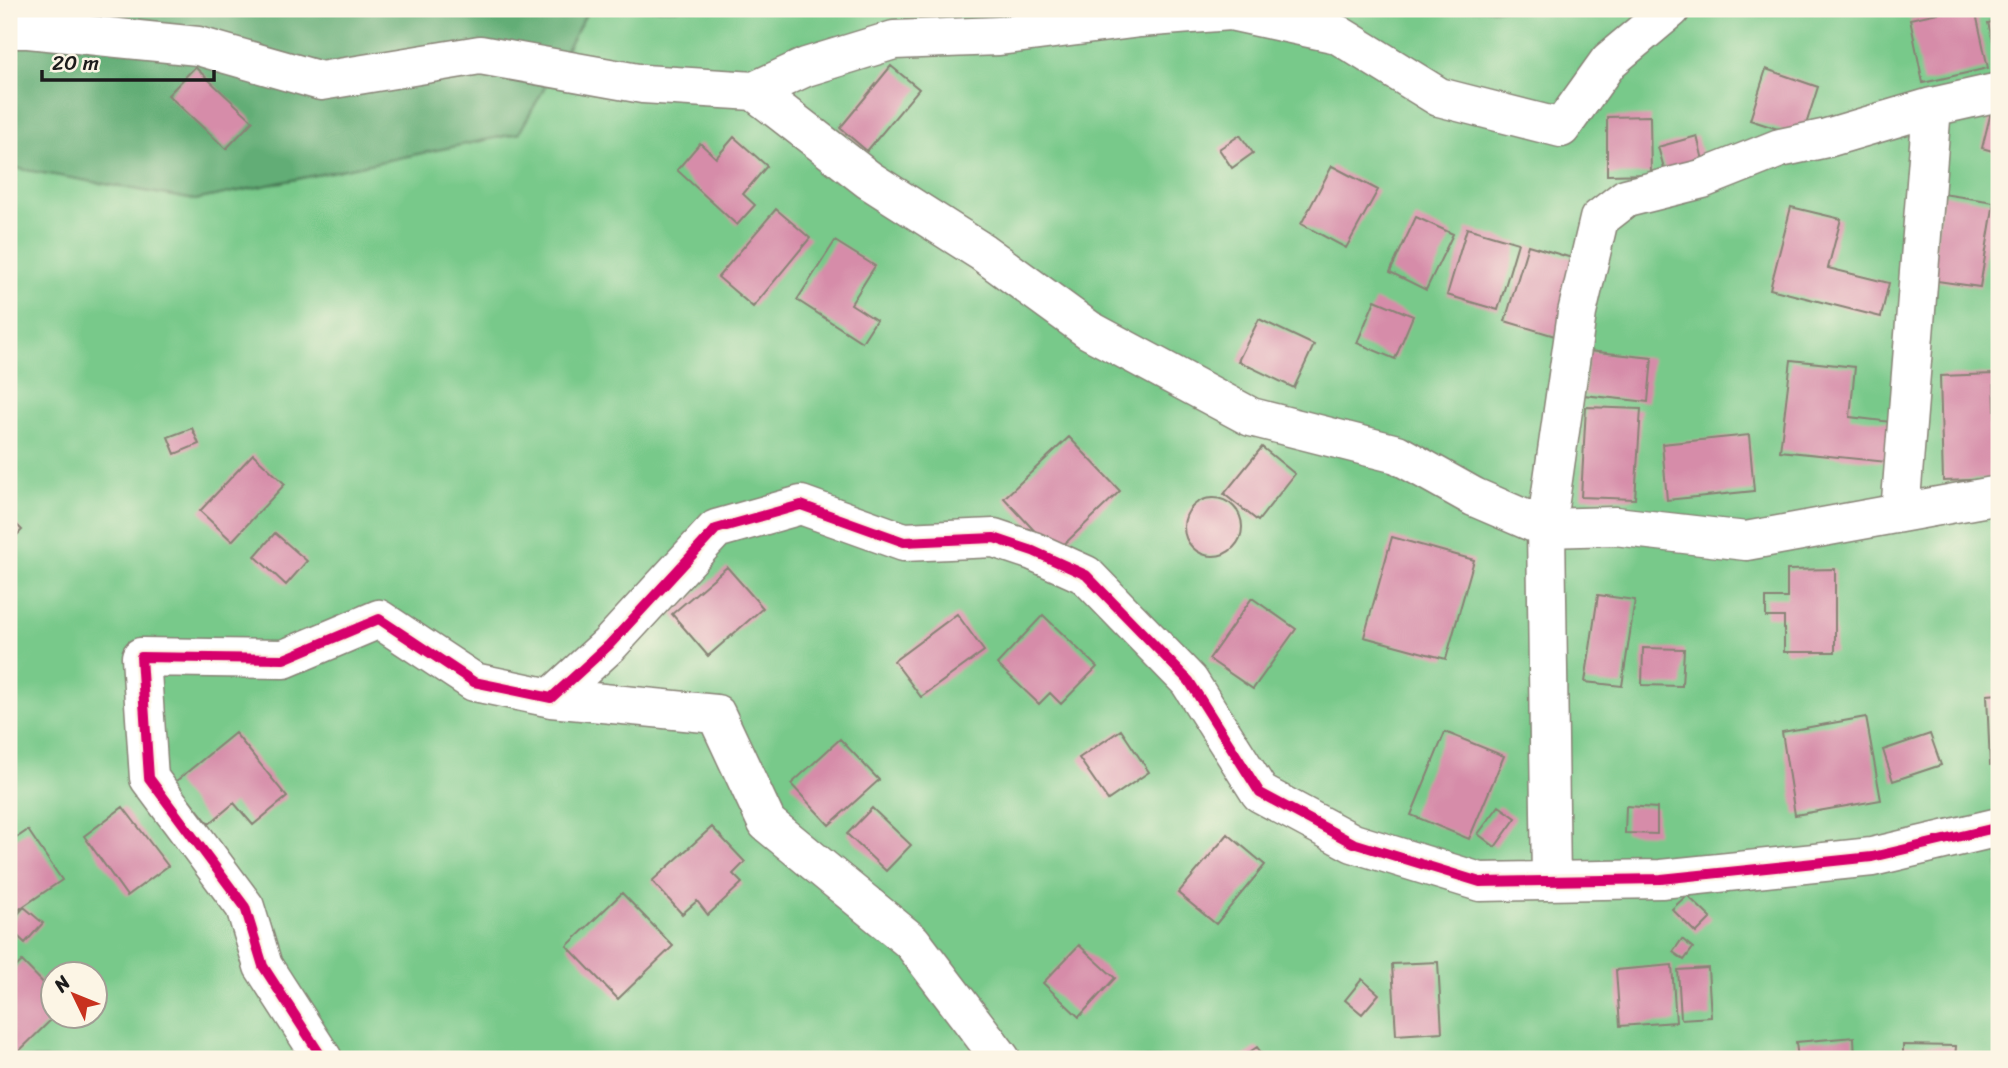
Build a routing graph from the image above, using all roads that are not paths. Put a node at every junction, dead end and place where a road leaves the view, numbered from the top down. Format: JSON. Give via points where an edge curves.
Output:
{"nodes":[{"id":1,"x":1671,"y":9,"type":"edge"},
{"id":2,"x":9,"y":29,"type":"edge"},
{"id":3,"x":754,"y":90,"type":"junction"},
{"id":4,"x":1999,"y":92,"type":"edge"},
{"id":5,"x":1932,"y":107,"type":"junction"},
{"id":6,"x":1999,"y":495,"type":"edge"},
{"id":7,"x":1900,"y":513,"type":"junction"},
{"id":8,"x":1546,"y":528,"type":"junction"},
{"id":9,"x":551,"y":698,"type":"junction"},
{"id":10,"x":1999,"y":827,"type":"edge"},
{"id":11,"x":1551,"y":881,"type":"junction"},
{"id":12,"x":323,"y":1059,"type":"edge"},
{"id":13,"x":1001,"y":1059,"type":"edge"}],
"edges":[{"from":1,"to":3,"type":"street","via":[[1609,61],[1562,128],[1439,97],[1337,34],[1230,12],[999,36],[894,40],[806,67]]},
{"from":2,"to":3,"type":"street","via":[[198,46],[321,81],[480,55],[643,84]]},
{"from":3,"to":8,"type":"street","via":[[869,180],[982,252],[1089,330],[1251,417],[1397,454],[1475,497]]},
{"from":4,"to":5,"type":"street"},
{"from":5,"to":7,"type":"street"},
{"from":5,"to":8,"type":"street","via":[[1780,148],[1702,178],[1626,198],[1599,219],[1577,313]]},
{"from":6,"to":7,"type":"street"},
{"from":7,"to":8,"type":"street","via":[[1746,541],[1615,526]]},
{"from":8,"to":11,"type":"street"},
{"from":9,"to":11,"type":"street","via":[[609,645],[716,529],[801,505],[904,541],[994,538],[1086,575],[1189,681],[1260,793],[1353,843],[1480,882]]},
{"from":9,"to":12,"type":"street","via":[[474,682],[379,619],[284,659],[141,657],[149,778],[244,907],[263,966]]},
{"from":9,"to":13,"type":"street","via":[[716,713],[767,823],[912,942]]},
{"from":10,"to":11,"type":"street","via":[[1871,857],[1661,879]]}]}
